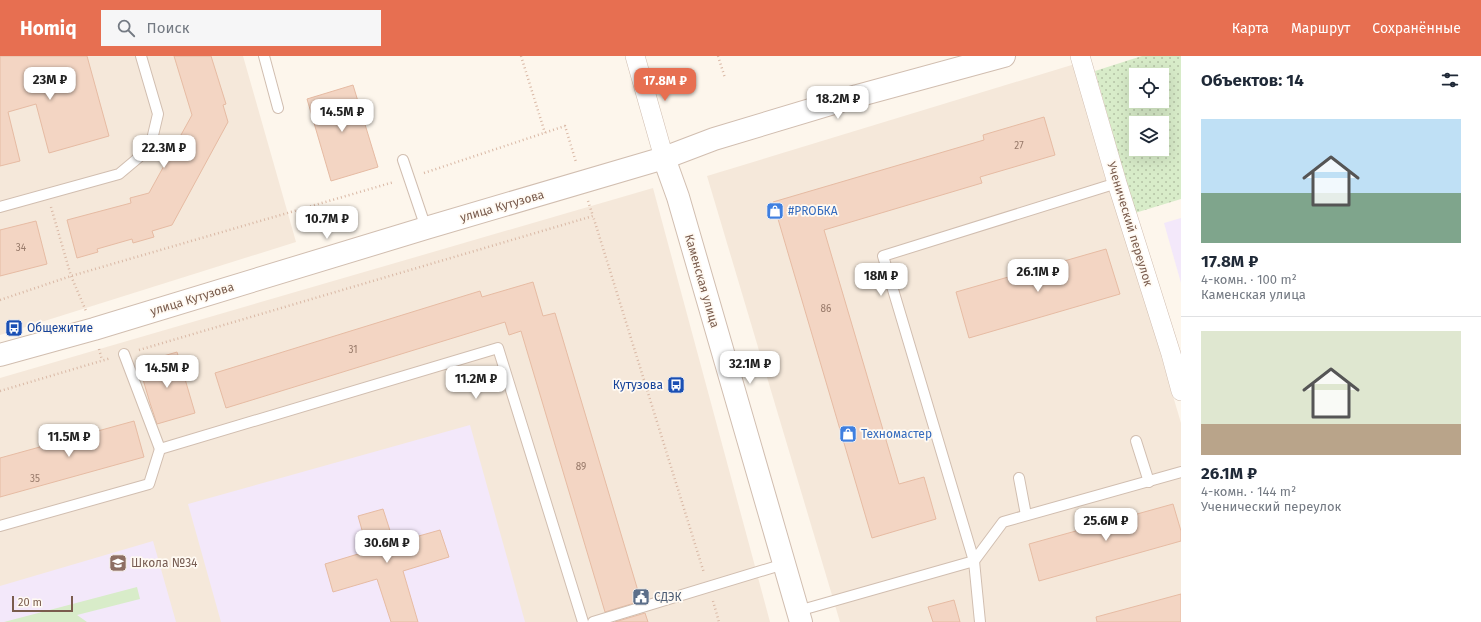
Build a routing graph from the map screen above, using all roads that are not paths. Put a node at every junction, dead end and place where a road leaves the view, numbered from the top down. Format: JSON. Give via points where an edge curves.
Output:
{"nodes":[{"id":1,"x":141,"y":56,"type":"edge"},
{"id":2,"x":264,"y":56,"type":"edge"},
{"id":3,"x":635,"y":56,"type":"edge"},
{"id":4,"x":1004,"y":56,"type":"edge"},
{"id":5,"x":1080,"y":56,"type":"edge"},
{"id":6,"x":278,"y":108,"type":"dead end"},
{"id":7,"x":664,"y":158,"type":"junction"},
{"id":8,"x":403,"y":160,"type":"dead end"},
{"id":9,"x":1118,"y":183,"type":"junction"},
{"id":10,"x":0,"y":208,"type":"edge"},
{"id":11,"x":426,"y":228,"type":"junction"},
{"id":12,"x":124,"y":354,"type":"dead end"},
{"id":13,"x":0,"y":355,"type":"edge"},
{"id":14,"x":1181,"y":391,"type":"edge"},
{"id":15,"x":1136,"y":441,"type":"dead end"},
{"id":16,"x":160,"y":449,"type":"junction"},
{"id":17,"x":1181,"y":472,"type":"edge"},
{"id":18,"x":1019,"y":478,"type":"dead end"},
{"id":19,"x":1149,"y":482,"type":"junction"},
{"id":20,"x":1026,"y":515,"type":"junction"},
{"id":21,"x":0,"y":526,"type":"edge"},
{"id":22,"x":974,"y":561,"type":"junction"},
{"id":23,"x":784,"y":564,"type":"junction"},
{"id":24,"x":799,"y":616,"type":"edge"},
{"id":25,"x":583,"y":622,"type":"edge"},
{"id":26,"x":593,"y":622,"type":"edge"},
{"id":27,"x":980,"y":622,"type":"edge"}],
"edges":[{"from":1,"to":10,"type":"lane","via":[[158,114],[150,148],[119,174]]},
{"from":2,"to":6,"type":"lane"},
{"from":3,"to":7,"type":"street","name":"Каменская улица"},
{"from":4,"to":7,"type":"street","name":"улица Кутузова","via":[[849,98],[714,139]]},
{"from":5,"to":9,"type":"street","name":"Ученический переулок"},
{"from":7,"to":11,"type":"street","name":"улица Кутузова"},
{"from":7,"to":23,"type":"street","name":"Каменская улица","via":[[678,197]]},
{"from":8,"to":11,"type":"lane"},
{"from":9,"to":14,"type":"street","name":"Ученический переулок"},
{"from":9,"to":22,"type":"lane","via":[[883,256]]},
{"from":11,"to":13,"type":"street","name":"улица Кутузова"},
{"from":12,"to":16,"type":"lane"},
{"from":15,"to":19,"type":"lane"},
{"from":16,"to":21,"type":"lane","via":[[149,484]]},
{"from":16,"to":25,"type":"lane","via":[[498,348]]},
{"from":17,"to":19,"type":"lane"},
{"from":18,"to":20,"type":"lane"},
{"from":19,"to":20,"type":"lane"},
{"from":20,"to":22,"type":"lane","via":[[1003,522]]},
{"from":22,"to":24,"type":"lane"},
{"from":22,"to":27,"type":"lane"},
{"from":23,"to":24,"type":"street","name":"Каменская улица"},
{"from":23,"to":26,"type":"lane"}]}
